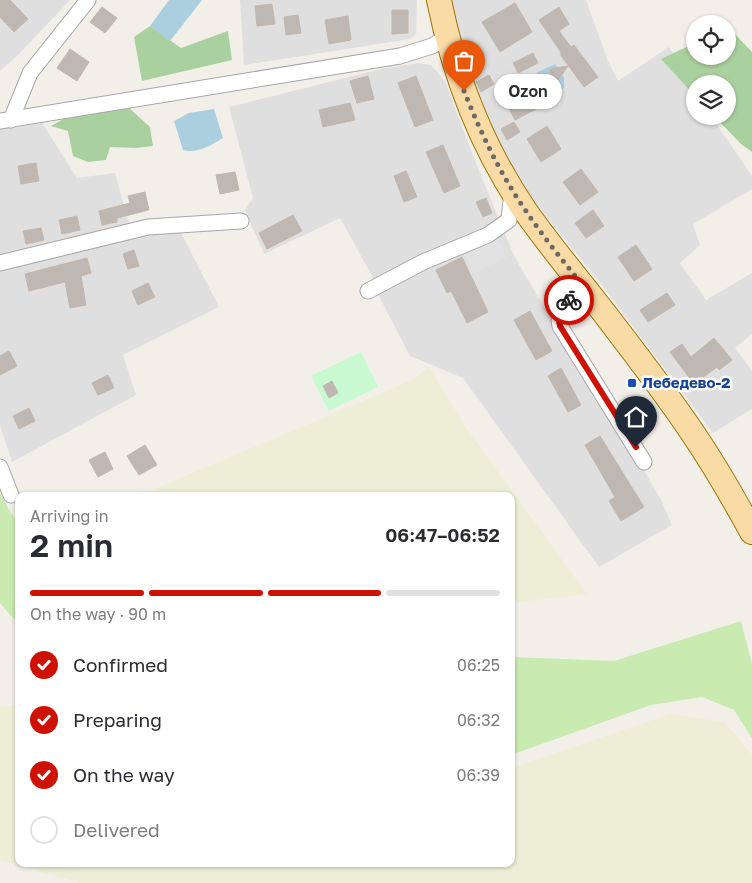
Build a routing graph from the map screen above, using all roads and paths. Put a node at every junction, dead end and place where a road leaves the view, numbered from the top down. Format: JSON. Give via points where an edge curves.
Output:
{"nodes":[{"id":1,"x":88,"y":0,"type":"edge"},
{"id":2,"x":439,"y":0,"type":"edge"},
{"id":3,"x":447,"y":36,"type":"junction"},
{"id":4,"x":6,"y":120,"type":"edge"},
{"id":5,"x":512,"y":190,"type":"junction"},
{"id":6,"x":241,"y":220,"type":"dead end"},
{"id":7,"x":0,"y":263,"type":"edge"},
{"id":8,"x":584,"y":287,"type":"junction"},
{"id":9,"x":368,"y":292,"type":"dead end"},
{"id":10,"x":644,"y":462,"type":"dead end"},
{"id":11,"x":0,"y":467,"type":"edge"},
{"id":12,"x":10,"y":494,"type":"dead end"},
{"id":13,"x":752,"y":532,"type":"edge"}],
"edges":[{"from":1,"to":4,"type":"street","via":[[30,73]]},
{"from":2,"to":3,"type":"main road"},
{"from":3,"to":4,"type":"street","via":[[432,46],[400,56]]},
{"from":3,"to":5,"type":"main road","via":[[475,118]]},
{"from":5,"to":8,"type":"main road"},
{"from":5,"to":9,"type":"street","via":[[509,220],[488,235],[422,262]]},
{"from":6,"to":7,"type":"street","via":[[148,227]]},
{"from":8,"to":10,"type":"street","via":[[561,308],[558,315],[560,326]]},
{"from":8,"to":13,"type":"main road","via":[[681,416],[717,470]]},
{"from":11,"to":12,"type":"street"}]}
